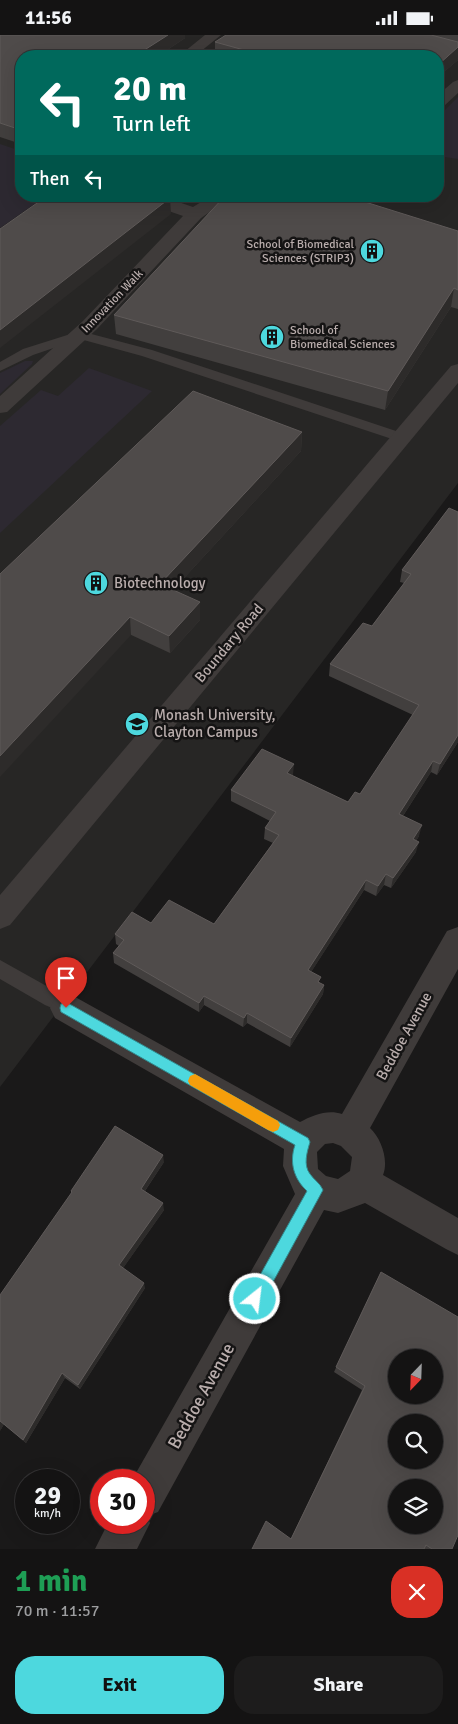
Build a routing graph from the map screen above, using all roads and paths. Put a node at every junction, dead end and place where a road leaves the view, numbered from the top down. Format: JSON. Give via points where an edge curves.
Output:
{"nodes":[{"id":1,"x":214,"y":35,"type":"edge"},
{"id":2,"x":194,"y":50,"type":"edge"},
{"id":3,"x":458,"y":85,"type":"edge"},
{"id":4,"x":444,"y":98,"type":"edge"},
{"id":5,"x":160,"y":202,"type":"edge"},
{"id":6,"x":214,"y":202,"type":"edge"},
{"id":7,"x":195,"y":214,"type":"junction"},
{"id":8,"x":80,"y":335,"type":"junction"},
{"id":9,"x":0,"y":367,"type":"edge"},
{"id":10,"x":458,"y":370,"type":"edge"},
{"id":11,"x":0,"y":407,"type":"edge"},
{"id":12,"x":400,"y":437,"type":"junction"},
{"id":13,"x":0,"y":916,"type":"edge"},
{"id":14,"x":458,"y":940,"type":"edge"},
{"id":15,"x":0,"y":969,"type":"edge"},
{"id":16,"x":59,"y":1004,"type":"joint"},
{"id":17,"x":350,"y":1131,"type":"junction"},
{"id":18,"x":303,"y":1142,"type":"junction"},
{"id":19,"x":364,"y":1183,"type":"junction"},
{"id":20,"x":316,"y":1190,"type":"junction"},
{"id":21,"x":458,"y":1237,"type":"edge"},
{"id":22,"x":155,"y":1478,"type":"edge"},
{"id":23,"x":124,"y":1534,"type":"edge"},
{"id":24,"x":115,"y":1549,"type":"edge"}],
"edges":[{"from":1,"to":2,"type":"street"},
{"from":3,"to":4,"type":"street"},
{"from":5,"to":7,"type":"street"},
{"from":6,"to":7,"type":"street","name":"Innovation Walk"},
{"from":7,"to":8,"type":"street","name":"Innovation Walk"},
{"from":8,"to":9,"type":"lane","via":[[28,352]]},
{"from":8,"to":11,"type":"street","name":"Innovation Walk"},
{"from":8,"to":12,"type":"lane","via":[[147,353]]},
{"from":10,"to":12,"type":"street","name":"Boundary Road"},
{"from":12,"to":13,"type":"street","name":"Boundary Road"},
{"from":14,"to":17,"type":"street","name":"Beddoe Avenue"},
{"from":15,"to":16,"type":"lane"},
{"from":16,"to":18,"type":"street"},
{"from":17,"to":18,"type":"street","via":[[321,1128]]},
{"from":17,"to":19,"type":"street","via":[[365,1146],[369,1160]]},
{"from":18,"to":20,"type":"street","via":[[300,1167],[304,1179]]},
{"from":19,"to":20,"type":"street","via":[[344,1196],[331,1196]]},
{"from":19,"to":21,"type":"street"},
{"from":20,"to":22,"type":"street","name":"Beddoe Avenue"},
{"from":23,"to":24,"type":"street"}]}
